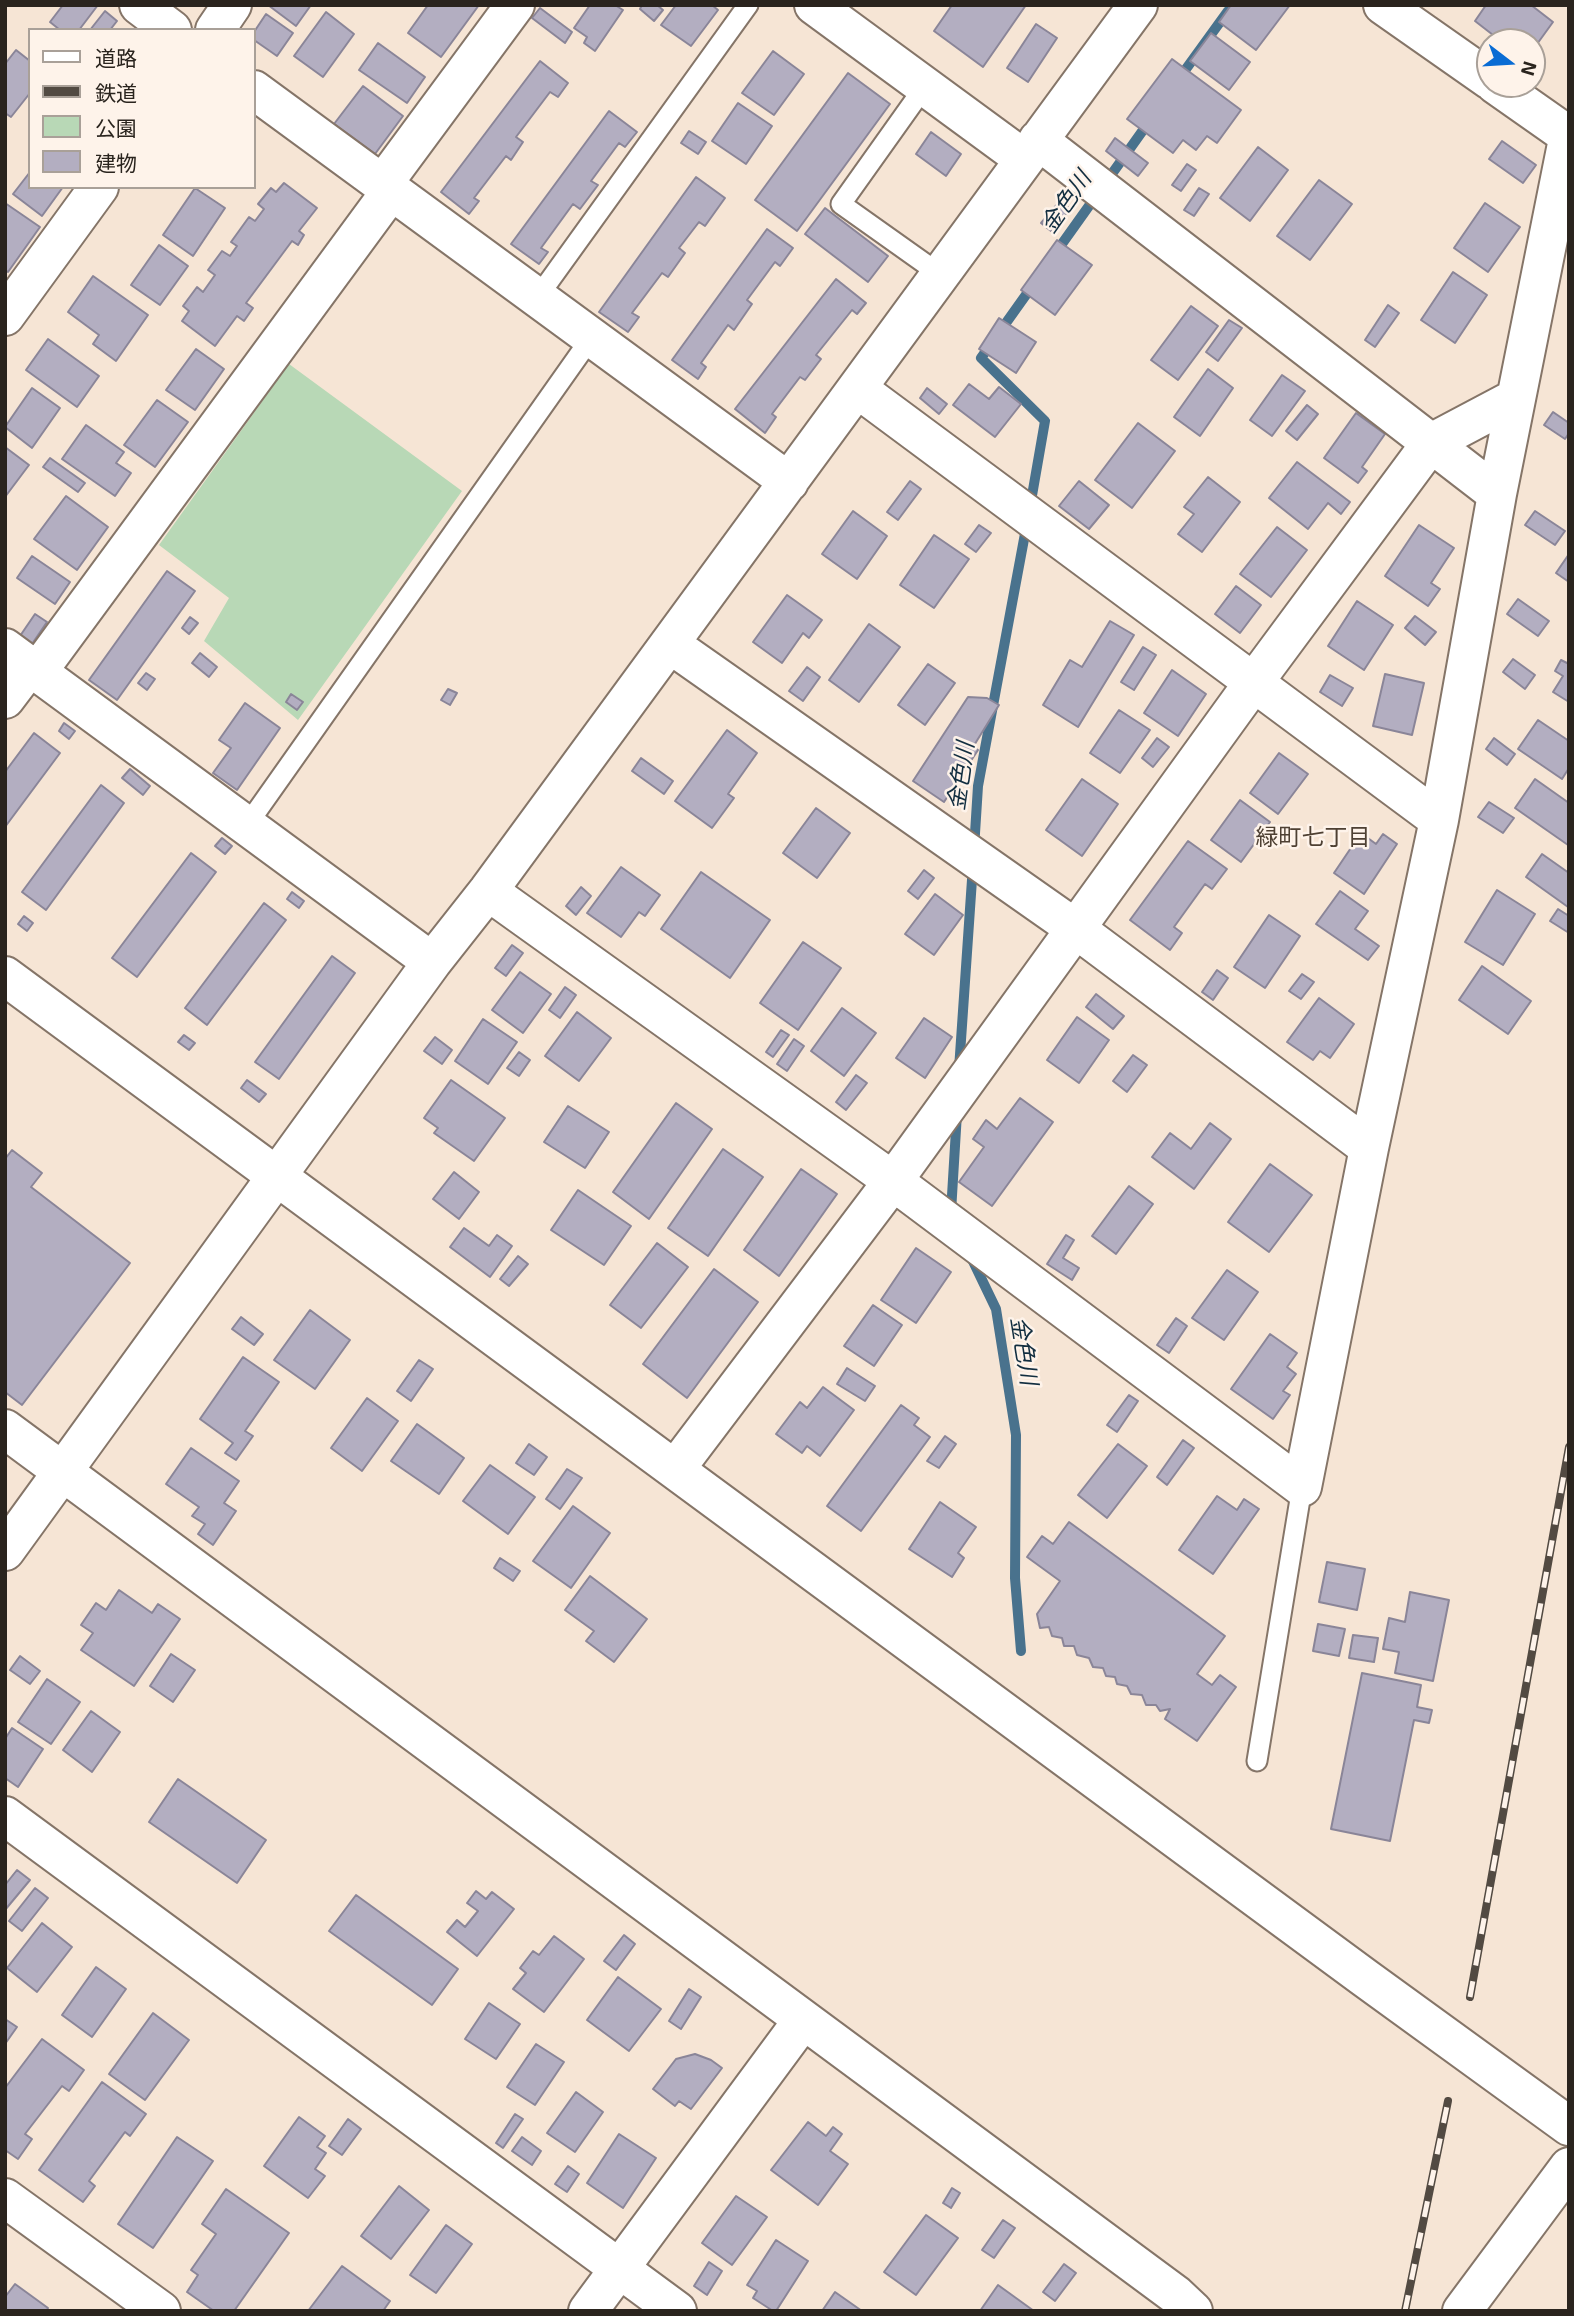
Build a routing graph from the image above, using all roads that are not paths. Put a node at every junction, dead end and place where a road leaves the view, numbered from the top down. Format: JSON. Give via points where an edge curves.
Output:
{"nodes":[{"id":1,"x":139,"y":5,"type":"edge"},
{"id":2,"x":232,"y":5,"type":"edge"},
{"id":3,"x":515,"y":5,"type":"edge"},
{"id":4,"x":748,"y":5,"type":"edge"},
{"id":5,"x":814,"y":5,"type":"edge"},
{"id":6,"x":1138,"y":5,"type":"edge"},
{"id":7,"x":1383,"y":5,"type":"edge"},
{"id":8,"x":169,"y":28,"type":"edge"},
{"id":9,"x":216,"y":28,"type":"edge"},
{"id":10,"x":1476,"y":70,"type":"edge"},
{"id":11,"x":925,"y":86,"type":"junction"},
{"id":12,"x":256,"y":91,"type":"edge"},
{"id":13,"x":1515,"y":98,"type":"edge"},
{"id":14,"x":1569,"y":135,"type":"edge"},
{"id":15,"x":1031,"y":150,"type":"junction"},
{"id":16,"x":387,"y":188,"type":"junction"},
{"id":17,"x":98,"y":189,"type":"edge"},
{"id":18,"x":941,"y":275,"type":"junction"},
{"id":19,"x":537,"y":298,"type":"junction"},
{"id":20,"x":5,"y":316,"type":"edge"},
{"id":21,"x":592,"y":338,"type":"junction"},
{"id":22,"x":858,"y":389,"type":"junction"},
{"id":23,"x":1516,"y":398,"type":"junction"},
{"id":24,"x":1432,"y":443,"type":"junction"},
{"id":25,"x":789,"y":482,"type":"junction"},
{"id":26,"x":1497,"y":494,"type":"junction"},
{"id":27,"x":670,"y":643,"type":"junction"},
{"id":28,"x":24,"y":661,"type":"edge"},
{"id":29,"x":1254,"y":682,"type":"junction"},
{"id":30,"x":5,"y":699,"type":"edge"},
{"id":31,"x":1439,"y":820,"type":"junction"},
{"id":32,"x":247,"y":825,"type":"junction"},
{"id":33,"x":488,"y":891,"type":"junction"},
{"id":34,"x":1076,"y":929,"type":"junction"},
{"id":35,"x":432,"y":962,"type":"junction"},
{"id":36,"x":5,"y":976,"type":"edge"},
{"id":37,"x":1369,"y":1148,"type":"junction"},
{"id":38,"x":275,"y":1177,"type":"junction"},
{"id":39,"x":893,"y":1181,"type":"junction"},
{"id":40,"x":5,"y":1429,"type":"edge"},
{"id":41,"x":676,"y":1468,"type":"junction"},
{"id":42,"x":63,"y":1472,"type":"junction"},
{"id":43,"x":1302,"y":1487,"type":"junction"},
{"id":44,"x":5,"y":1551,"type":"edge"},
{"id":45,"x":1257,"y":1761,"type":"dead end"},
{"id":46,"x":5,"y":1816,"type":"edge"},
{"id":47,"x":803,"y":2020,"type":"junction"},
{"id":48,"x":1569,"y":2126,"type":"edge"},
{"id":49,"x":1569,"y":2167,"type":"edge"},
{"id":50,"x":5,"y":2198,"type":"edge"},
{"id":51,"x":619,"y":2268,"type":"junction"},
{"id":52,"x":161,"y":2311,"type":"edge"},
{"id":53,"x":588,"y":2311,"type":"edge"},
{"id":54,"x":677,"y":2311,"type":"edge"},
{"id":55,"x":1193,"y":2311,"type":"edge"},
{"id":56,"x":1462,"y":2311,"type":"edge"}],
"edges":[{"from":1,"to":8,"type":"street"},
{"from":2,"to":9,"type":"street"},
{"from":3,"to":16,"type":"street"},
{"from":4,"to":19,"type":"lane"},
{"from":5,"to":11,"type":"street"},
{"from":6,"to":15,"type":"street"},
{"from":7,"to":10,"type":"street"},
{"from":11,"to":15,"type":"street"},
{"from":11,"to":18,"type":"lane","via":[[841,204]]},
{"from":12,"to":16,"type":"street"},
{"from":13,"to":14,"type":"street"},
{"from":14,"to":23,"type":"street"},
{"from":15,"to":18,"type":"street"},
{"from":15,"to":24,"type":"street"},
{"from":16,"to":19,"type":"street"},
{"from":16,"to":28,"type":"street"},
{"from":17,"to":20,"type":"street"},
{"from":18,"to":22,"type":"street"},
{"from":19,"to":21,"type":"street"},
{"from":21,"to":25,"type":"street"},
{"from":21,"to":32,"type":"lane"},
{"from":22,"to":25,"type":"street"},
{"from":22,"to":29,"type":"street"},
{"from":23,"to":24,"type":"street"},
{"from":23,"to":26,"type":"street"},
{"from":24,"to":26,"type":"street"},
{"from":24,"to":29,"type":"street"},
{"from":25,"to":27,"type":"street"},
{"from":26,"to":31,"type":"street"},
{"from":27,"to":33,"type":"street"},
{"from":27,"to":34,"type":"street"},
{"from":28,"to":30,"type":"street"},
{"from":28,"to":32,"type":"street"},
{"from":29,"to":31,"type":"street"},
{"from":29,"to":34,"type":"street"},
{"from":31,"to":37,"type":"street"},
{"from":32,"to":35,"type":"street"},
{"from":33,"to":35,"type":"street"},
{"from":33,"to":39,"type":"street"},
{"from":34,"to":37,"type":"street"},
{"from":34,"to":39,"type":"street"},
{"from":35,"to":38,"type":"street"},
{"from":36,"to":38,"type":"street"},
{"from":37,"to":43,"type":"street"},
{"from":38,"to":41,"type":"street"},
{"from":38,"to":42,"type":"street"},
{"from":39,"to":41,"type":"street"},
{"from":39,"to":43,"type":"street"},
{"from":40,"to":42,"type":"street"},
{"from":41,"to":48,"type":"street"},
{"from":42,"to":44,"type":"street"},
{"from":42,"to":47,"type":"street"},
{"from":43,"to":45,"type":"lane"},
{"from":46,"to":51,"type":"street"},
{"from":47,"to":51,"type":"street"},
{"from":47,"to":55,"type":"street"},
{"from":49,"to":56,"type":"street"},
{"from":50,"to":52,"type":"street"},
{"from":51,"to":53,"type":"street"},
{"from":51,"to":54,"type":"street"}]}
